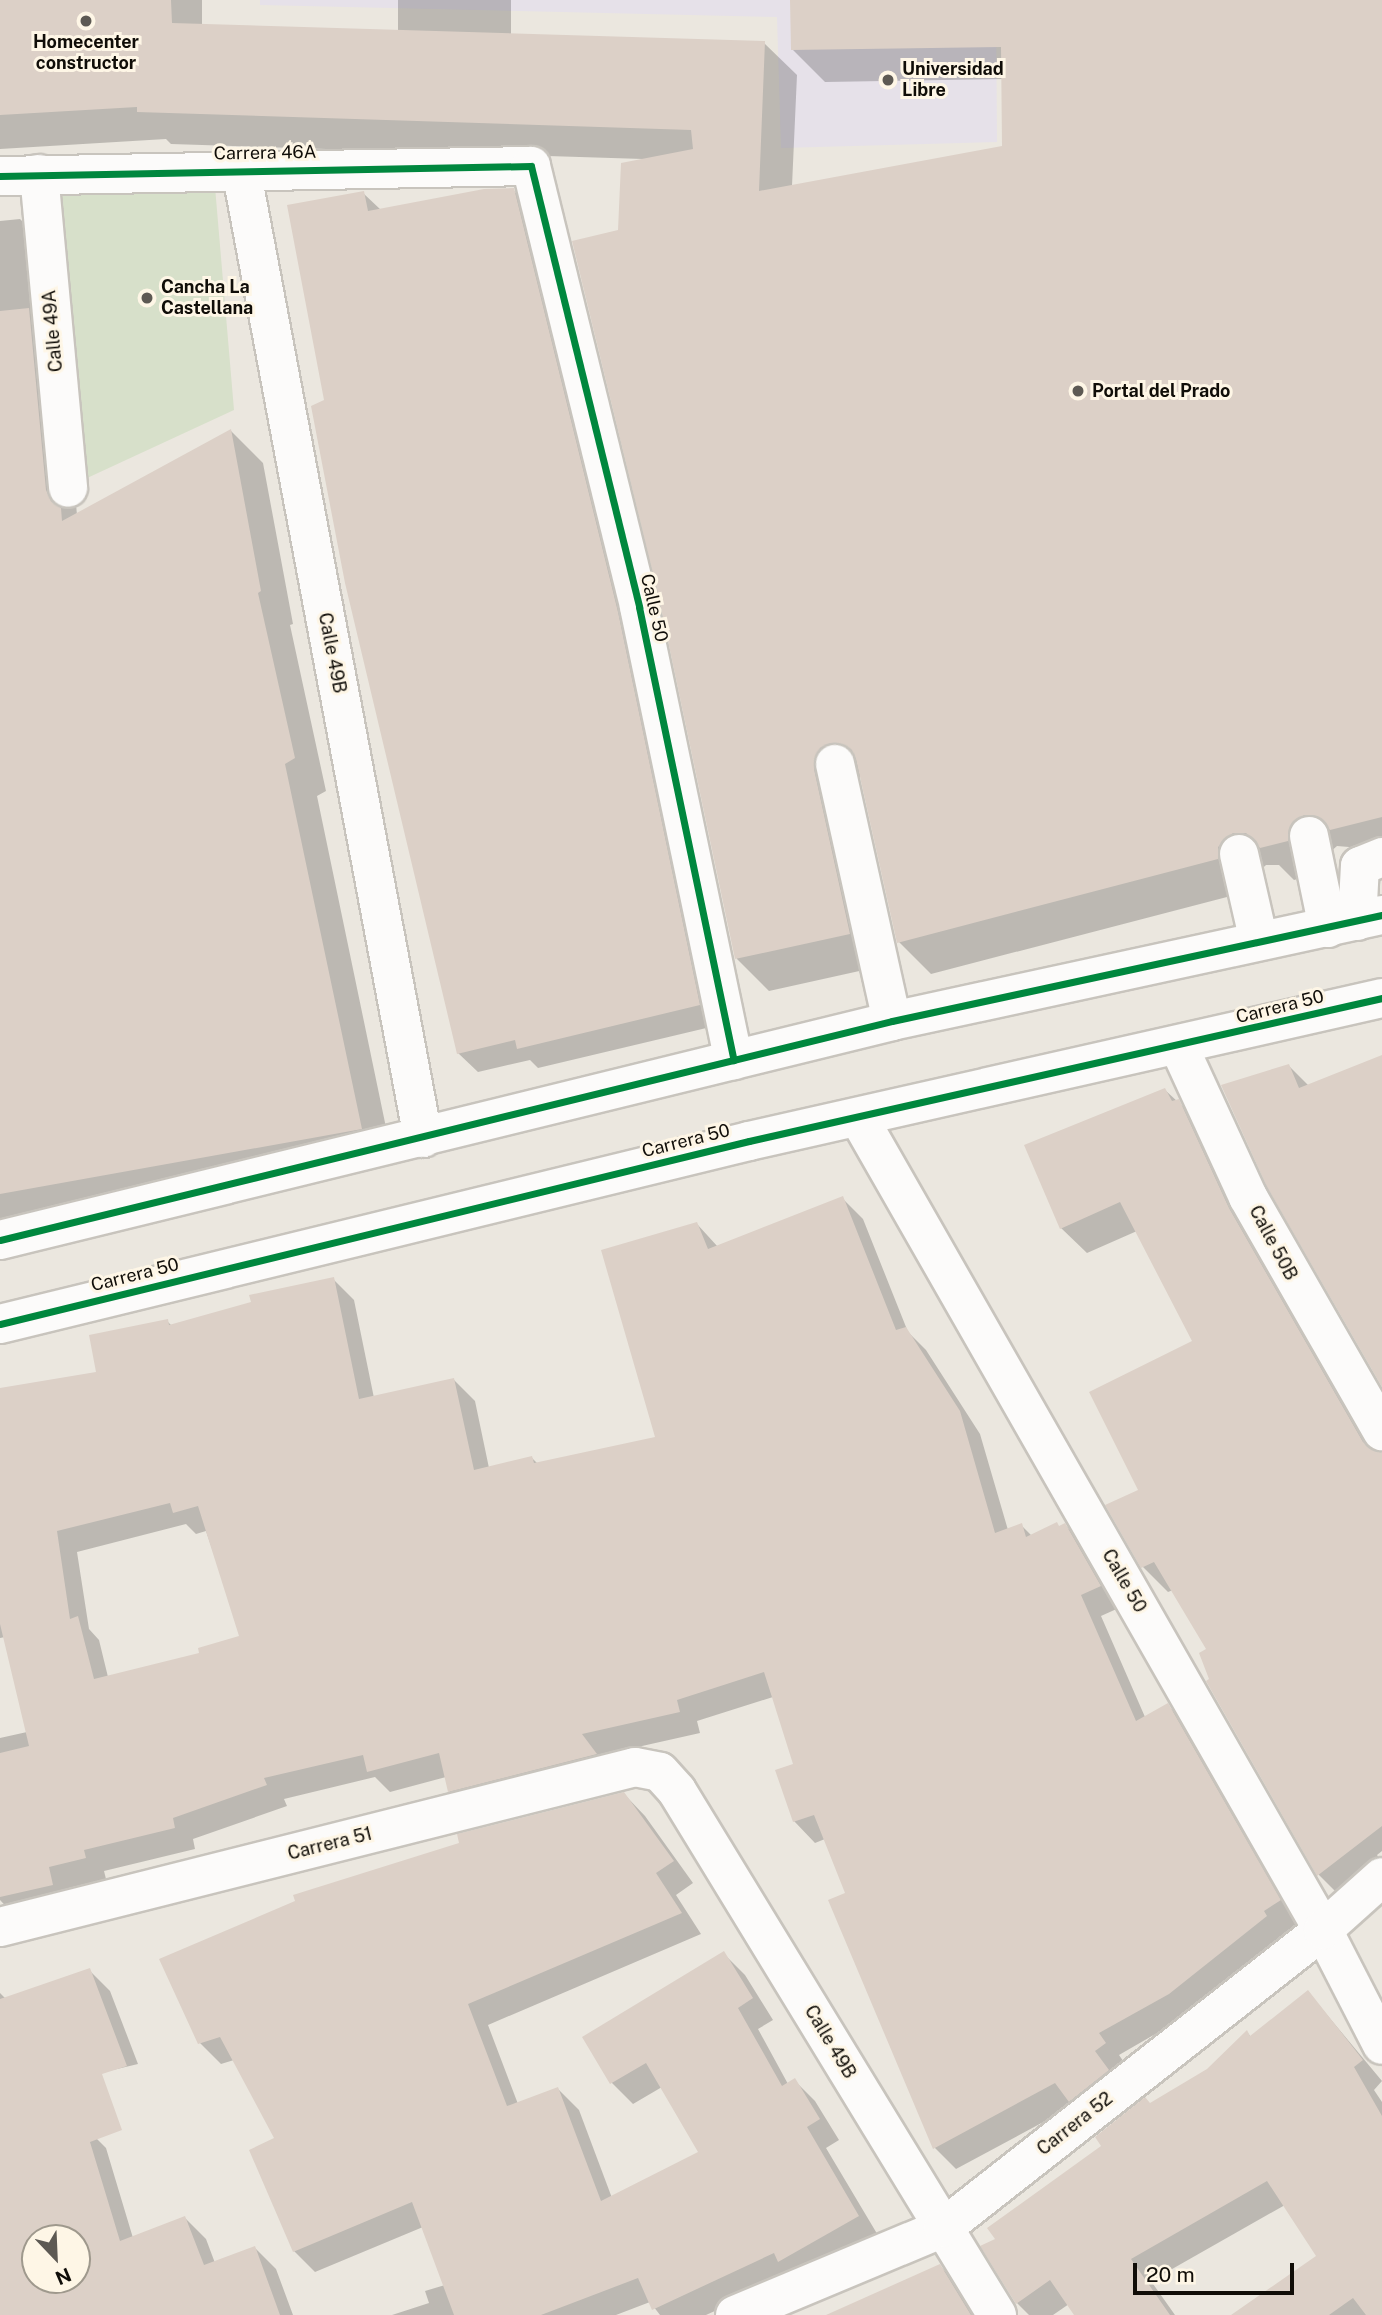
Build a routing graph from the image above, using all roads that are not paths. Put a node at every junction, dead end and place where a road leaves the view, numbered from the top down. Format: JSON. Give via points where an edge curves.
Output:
{"nodes":[{"id":1,"x":531,"y":166,"type":"joint"},
{"id":2,"x":242,"y":169,"type":"junction"},
{"id":3,"x":39,"y":174,"type":"junction"},
{"id":4,"x":0,"y":176,"type":"edge"},
{"id":5,"x":68,"y":488,"type":"dead end"},
{"id":6,"x":835,"y":764,"type":"dead end"},
{"id":7,"x":1309,"y":836,"type":"dead end"},
{"id":8,"x":1239,"y":854,"type":"dead end"},
{"id":9,"x":1382,"y":857,"type":"edge"},
{"id":10,"x":1356,"y":921,"type":"edge"},
{"id":11,"x":1259,"y":940,"type":"junction"},
{"id":12,"x":1382,"y":998,"type":"edge"},
{"id":13,"x":892,"y":1021,"type":"junction"},
{"id":14,"x":1179,"y":1048,"type":"junction"},
{"id":15,"x":734,"y":1060,"type":"junction"},
{"id":16,"x":860,"y":1120,"type":"junction"},
{"id":17,"x":423,"y":1138,"type":"junction"},
{"id":18,"x":0,"y":1240,"type":"edge"},
{"id":19,"x":0,"y":1324,"type":"edge"},
{"id":20,"x":1382,"y":1431,"type":"edge"},
{"id":21,"x":660,"y":1772,"type":"joint"},
{"id":22,"x":1382,"y":1877,"type":"edge"},
{"id":23,"x":0,"y":1927,"type":"edge"},
{"id":24,"x":1323,"y":1930,"type":"junction"},
{"id":25,"x":1382,"y":2045,"type":"edge"},
{"id":26,"x":943,"y":2228,"type":"junction"},
{"id":27,"x":735,"y":2315,"type":"edge"},
{"id":28,"x":997,"y":2315,"type":"edge"}],
"edges":[{"from":1,"to":2,"type":"street","name":"Carrera 46A"},
{"from":1,"to":15,"type":"street","name":"Calle 50","via":[[639,607]]},
{"from":2,"to":3,"type":"street","name":"Carrera 46A"},
{"from":2,"to":17,"type":"street","name":"Calle 49B"},
{"from":3,"to":4,"type":"street","name":"Carrera 46A"},
{"from":3,"to":5,"type":"street","name":"Calle 49A"},
{"from":6,"to":13,"type":"street"},
{"from":7,"to":10,"type":"street"},
{"from":8,"to":11,"type":"street"},
{"from":9,"to":10,"type":"street","via":[[1360,866]]},
{"from":10,"to":11,"type":"street"},
{"from":11,"to":13,"type":"street"},
{"from":12,"to":14,"type":"street","name":"Carrera 50"},
{"from":13,"to":15,"type":"street"},
{"from":14,"to":16,"type":"street","name":"Carrera 50"},
{"from":14,"to":20,"type":"street","name":"Calle 50B","via":[[1248,1197]]},
{"from":15,"to":17,"type":"street"},
{"from":16,"to":19,"type":"street","name":"Carrera 50","via":[[749,1141]]},
{"from":16,"to":24,"type":"street","name":"Calle 50"},
{"from":17,"to":18,"type":"street"},
{"from":21,"to":23,"type":"street","name":"Carrera 51","via":[[635,1767]]},
{"from":21,"to":26,"type":"street","name":"Calle 49B","via":[[677,1791]]},
{"from":22,"to":24,"type":"street","name":"Carrera 52"},
{"from":24,"to":25,"type":"street","name":"Calle 50"},
{"from":24,"to":26,"type":"street","name":"Carrera 52"},
{"from":26,"to":27,"type":"street","name":"Carrera 52"},
{"from":26,"to":28,"type":"street","name":"Calle 49B"}]}
